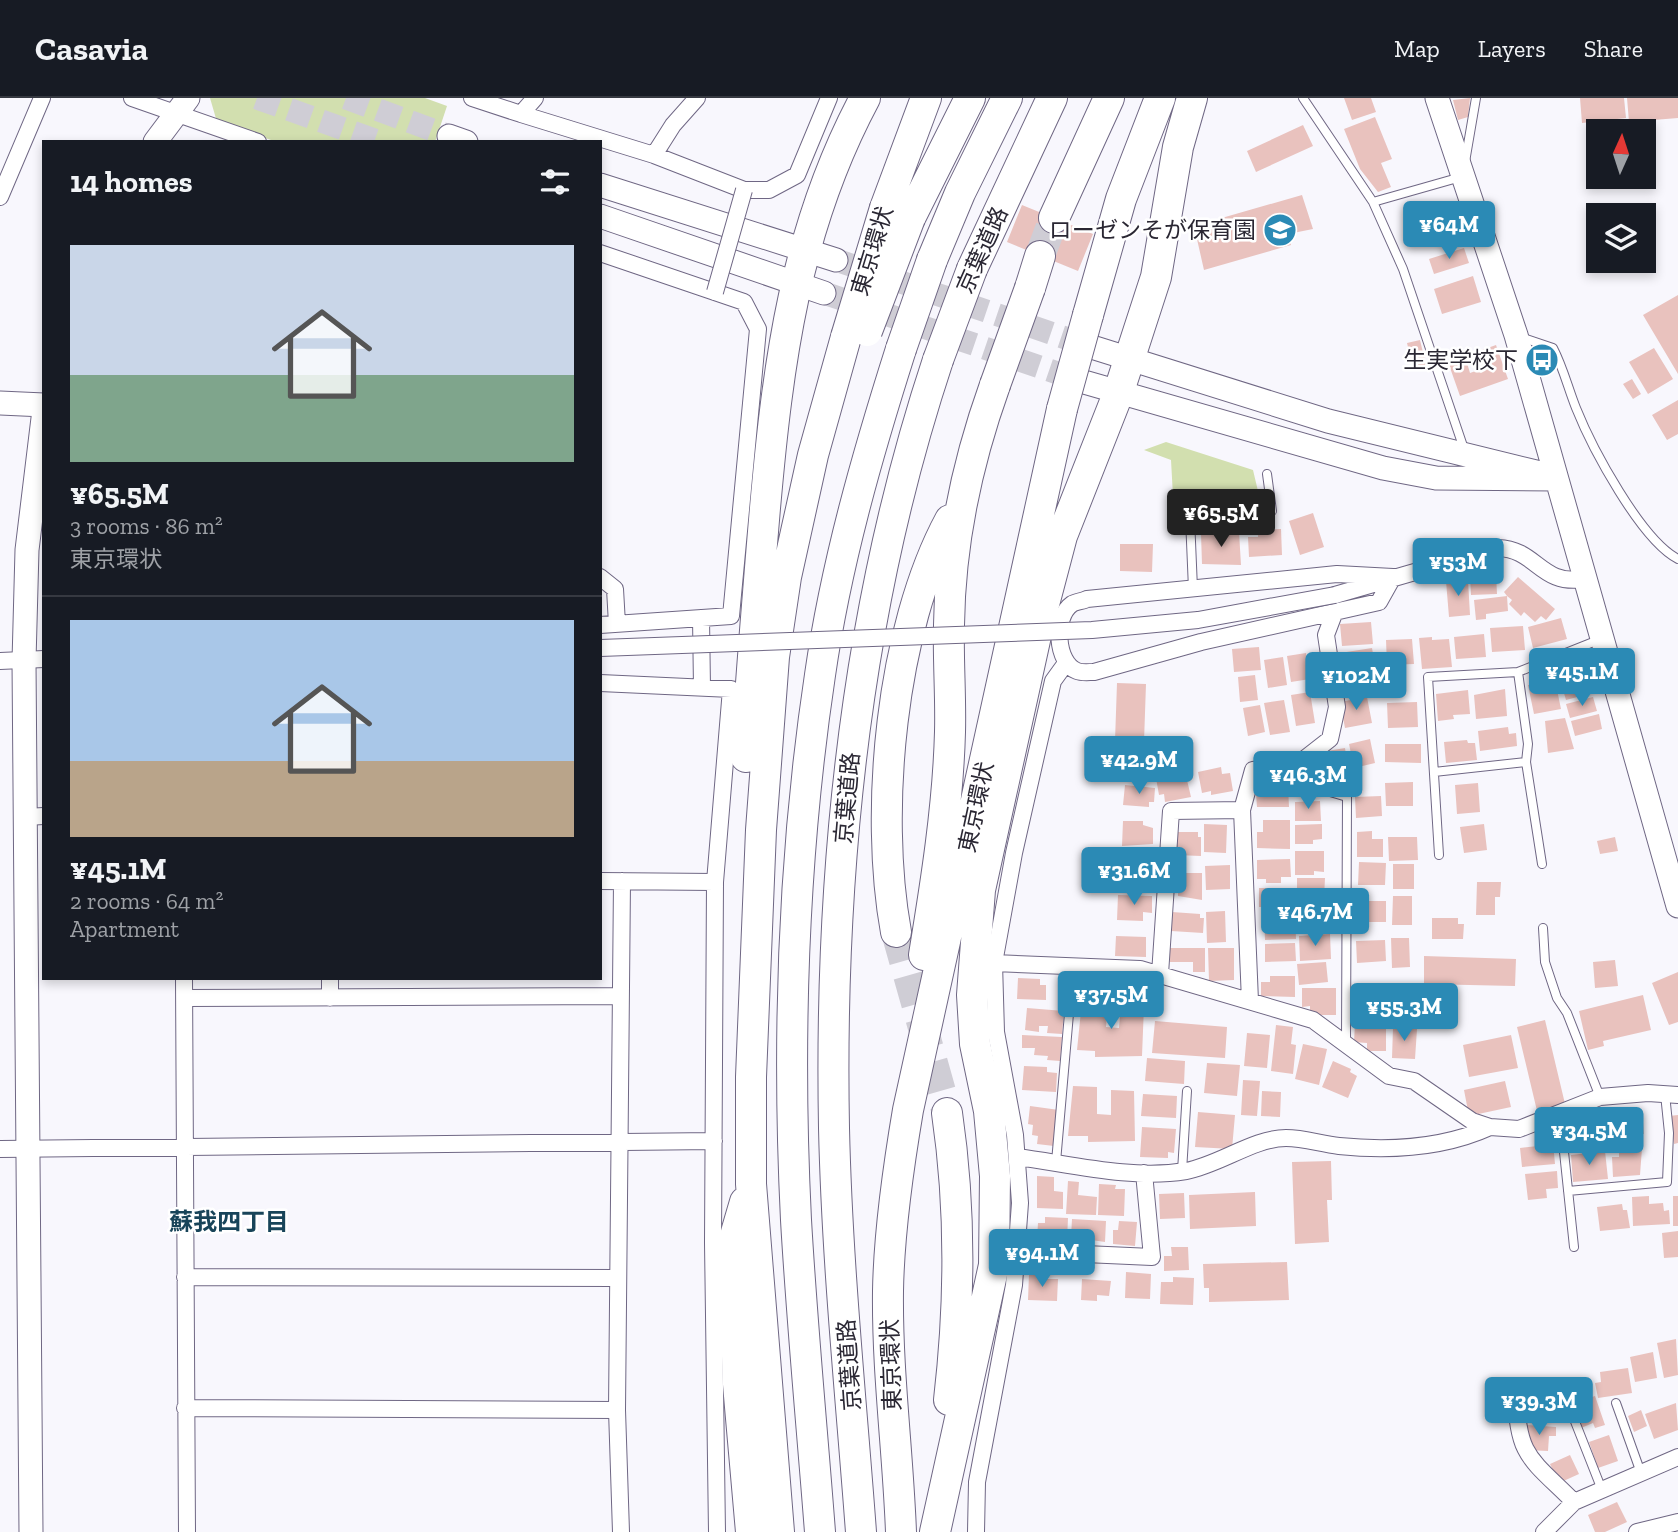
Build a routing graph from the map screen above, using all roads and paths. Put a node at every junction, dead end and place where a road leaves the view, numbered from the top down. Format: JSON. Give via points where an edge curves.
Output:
{"nodes":[{"id":1,"x":43,"y":98,"type":"edge"},
{"id":2,"x":132,"y":98,"type":"edge"},
{"id":3,"x":471,"y":98,"type":"edge"},
{"id":4,"x":535,"y":98,"type":"edge"},
{"id":5,"x":697,"y":98,"type":"edge"},
{"id":6,"x":829,"y":98,"type":"edge"},
{"id":7,"x":865,"y":98,"type":"edge"},
{"id":8,"x":926,"y":98,"type":"edge"},
{"id":9,"x":970,"y":98,"type":"edge"},
{"id":10,"x":1007,"y":98,"type":"edge"},
{"id":11,"x":1052,"y":98,"type":"edge"},
{"id":12,"x":1108,"y":98,"type":"edge"},
{"id":13,"x":1160,"y":98,"type":"edge"},
{"id":14,"x":1192,"y":98,"type":"edge"},
{"id":15,"x":1303,"y":98,"type":"edge"},
{"id":16,"x":1437,"y":98,"type":"edge"},
{"id":17,"x":1476,"y":98,"type":"edge"},
{"id":18,"x":181,"y":106,"type":"edge"},
{"id":19,"x":521,"y":114,"type":"junction"},
{"id":20,"x":156,"y":140,"type":"edge"},
{"id":21,"x":254,"y":140,"type":"edge"},
{"id":22,"x":654,"y":155,"type":"junction"},
{"id":23,"x":1463,"y":176,"type":"junction"},
{"id":24,"x":602,"y":186,"type":"edge"},
{"id":25,"x":744,"y":190,"type":"junction"},
{"id":26,"x":0,"y":197,"type":"edge"},
{"id":27,"x":1373,"y":202,"type":"junction"},
{"id":28,"x":897,"y":213,"type":"junction"},
{"id":29,"x":602,"y":216,"type":"edge"},
{"id":30,"x":1054,"y":218,"type":"tunnel mouth"},
{"id":31,"x":804,"y":250,"type":"junction"},
{"id":32,"x":602,"y":254,"type":"edge"},
{"id":33,"x":1040,"y":256,"type":"tunnel mouth"},
{"id":34,"x":836,"y":260,"type":"tunnel mouth"},
{"id":35,"x":795,"y":283,"type":"junction"},
{"id":36,"x":715,"y":292,"type":"junction"},
{"id":37,"x":824,"y":293,"type":"tunnel mouth"},
{"id":38,"x":1516,"y":335,"type":"junction"},
{"id":39,"x":1095,"y":348,"type":"tunnel mouth"},
{"id":40,"x":1129,"y":360,"type":"junction"},
{"id":41,"x":1084,"y":382,"type":"tunnel mouth"},
{"id":42,"x":1118,"y":394,"type":"junction"},
{"id":43,"x":0,"y":403,"type":"edge"},
{"id":44,"x":42,"y":407,"type":"edge"},
{"id":45,"x":42,"y":435,"type":"edge"},
{"id":46,"x":1466,"y":456,"type":"junction"},
{"id":47,"x":1267,"y":474,"type":"dead end"},
{"id":48,"x":1556,"y":479,"type":"junction"},
{"id":49,"x":38,"y":492,"type":"edge"},
{"id":50,"x":961,"y":498,"type":"junction"},
{"id":51,"x":1678,"y":559,"type":"edge"},
{"id":52,"x":1393,"y":577,"type":"junction"},
{"id":53,"x":602,"y":579,"type":"edge"},
{"id":54,"x":1584,"y":579,"type":"junction"},
{"id":55,"x":1193,"y":589,"type":"junction"},
{"id":56,"x":1334,"y":614,"type":"junction"},
{"id":57,"x":701,"y":618,"type":"junction"},
{"id":58,"x":609,"y":624,"type":"edge"},
{"id":59,"x":1603,"y":638,"type":"junction"},
{"id":60,"x":602,"y":648,"type":"edge"},
{"id":61,"x":34,"y":660,"type":"edge"},
{"id":62,"x":0,"y":661,"type":"edge"},
{"id":63,"x":1066,"y":663,"type":"junction"},
{"id":64,"x":1518,"y":672,"type":"junction"},
{"id":65,"x":602,"y":683,"type":"edge"},
{"id":66,"x":702,"y":688,"type":"junction"},
{"id":67,"x":1525,"y":762,"type":"junction"},
{"id":68,"x":1298,"y":764,"type":"junction"},
{"id":69,"x":1434,"y":772,"type":"junction"},
{"id":70,"x":1242,"y":810,"type":"junction"},
{"id":71,"x":34,"y":817,"type":"edge"},
{"id":72,"x":1440,"y":855,"type":"dead end"},
{"id":73,"x":1542,"y":864,"type":"dead end"},
{"id":74,"x":602,"y":881,"type":"edge"},
{"id":75,"x":622,"y":881,"type":"junction"},
{"id":76,"x":715,"y":882,"type":"junction"},
{"id":77,"x":1678,"y":906,"type":"edge"},
{"id":78,"x":1543,"y":928,"type":"dead end"},
{"id":79,"x":896,"y":932,"type":"tunnel mouth"},
{"id":80,"x":994,"y":963,"type":"junction"},
{"id":81,"x":1073,"y":968,"type":"junction"},
{"id":82,"x":1160,"y":974,"type":"junction"},
{"id":83,"x":184,"y":980,"type":"edge"},
{"id":84,"x":330,"y":980,"type":"edge"},
{"id":85,"x":618,"y":996,"type":"junction"},
{"id":86,"x":184,"y":998,"type":"junction"},
{"id":87,"x":330,"y":998,"type":"junction"},
{"id":88,"x":1250,"y":1001,"type":"junction"},
{"id":89,"x":1346,"y":1042,"type":"junction"},
{"id":90,"x":751,"y":1077,"type":"junction"},
{"id":91,"x":1187,"y":1091,"type":"dead end"},
{"id":92,"x":1672,"y":1095,"type":"edge"},
{"id":93,"x":1600,"y":1097,"type":"junction"},
{"id":94,"x":908,"y":1110,"type":"junction"},
{"id":95,"x":947,"y":1113,"type":"tunnel mouth"},
{"id":96,"x":1560,"y":1114,"type":"junction"},
{"id":97,"x":1490,"y":1127,"type":"junction"},
{"id":98,"x":714,"y":1141,"type":"junction"},
{"id":99,"x":620,"y":1142,"type":"junction"},
{"id":100,"x":184,"y":1146,"type":"junction"},
{"id":101,"x":29,"y":1148,"type":"junction"},
{"id":102,"x":0,"y":1149,"type":"edge"},
{"id":103,"x":1017,"y":1157,"type":"junction"},
{"id":104,"x":1056,"y":1162,"type":"junction"},
{"id":105,"x":1182,"y":1171,"type":"junction"},
{"id":106,"x":1144,"y":1173,"type":"junction"},
{"id":107,"x":751,"y":1184,"type":"junction"},
{"id":108,"x":1568,"y":1191,"type":"junction"},
{"id":109,"x":1574,"y":1247,"type":"dead end"},
{"id":110,"x":1018,"y":1251,"type":"junction"},
{"id":111,"x":185,"y":1277,"type":"junction"},
{"id":112,"x":618,"y":1278,"type":"junction"},
{"id":113,"x":1516,"y":1392,"type":"dead end"},
{"id":114,"x":1616,"y":1403,"type":"dead end"},
{"id":115,"x":185,"y":1408,"type":"junction"},
{"id":116,"x":617,"y":1410,"type":"junction"},
{"id":117,"x":1574,"y":1419,"type":"dead end"},
{"id":118,"x":1678,"y":1457,"type":"edge"},
{"id":119,"x":1641,"y":1473,"type":"junction"},
{"id":120,"x":945,"y":1485,"type":"junction"},
{"id":121,"x":1602,"y":1490,"type":"junction"},
{"id":122,"x":1574,"y":1502,"type":"junction"},
{"id":123,"x":1678,"y":1522,"type":"edge"},
{"id":124,"x":31,"y":1532,"type":"edge"},
{"id":125,"x":187,"y":1532,"type":"edge"},
{"id":126,"x":621,"y":1532,"type":"edge"},
{"id":127,"x":717,"y":1532,"type":"edge"},
{"id":128,"x":751,"y":1532,"type":"edge"},
{"id":129,"x":779,"y":1532,"type":"edge"},
{"id":130,"x":820,"y":1532,"type":"edge"},
{"id":131,"x":861,"y":1532,"type":"edge"},
{"id":132,"x":901,"y":1532,"type":"edge"},
{"id":133,"x":935,"y":1532,"type":"edge"},
{"id":134,"x":975,"y":1532,"type":"edge"},
{"id":135,"x":1544,"y":1532,"type":"edge"},
{"id":136,"x":1637,"y":1532,"type":"edge"}],
"edges":[{"from":1,"to":26,"type":"street"},
{"from":2,"to":18,"type":"street"},
{"from":3,"to":19,"type":"street"},
{"from":4,"to":19,"type":"street"},
{"from":5,"to":22,"type":"street"},
{"from":6,"to":25,"type":"street","via":[[797,174],[769,190]]},
{"from":7,"to":31,"type":"highway","via":[[833,161]]},
{"from":8,"to":28,"type":"highway","name":"東京環状"},
{"from":9,"to":28,"type":"highway"},
{"from":10,"to":130,"type":"highway","name":"京葉道路","bridge":true,"via":[[960,193],[901,349],[861,481],[820,674],[800,858],[792,1053],[796,1220]]},
{"from":11,"to":131,"type":"highway","name":"京葉道路","bridge":true,"via":[[972,269],[904,474],[874,604],[849,774],[841,868],[834,1128]]},
{"from":12,"to":30,"type":"highway"},
{"from":13,"to":94,"type":"highway","name":"東京環状","bridge":true,"via":[[1121,199],[1062,409]]},
{"from":14,"to":40,"type":"highway","via":[[1178,147],[1156,276]]},
{"from":15,"to":27,"type":"lane"},
{"from":16,"to":23,"type":"street"},
{"from":17,"to":23,"type":"lane"},
{"from":18,"to":20,"type":"street"},
{"from":18,"to":21,"type":"street"},
{"from":19,"to":22,"type":"street"},
{"from":22,"to":25,"type":"street"},
{"from":23,"to":27,"type":"lane"},
{"from":23,"to":38,"type":"street"},
{"from":24,"to":31,"type":"street"},
{"from":25,"to":36,"type":"street","bridge":true},
{"from":27,"to":46,"type":"lane","via":[[1403,269]]},
{"from":28,"to":90,"type":"highway","bridge":true,"via":[[855,339],[819,485],[800,516],[786,577],[774,657],[761,830]]},
{"from":29,"to":35,"type":"street"},
{"from":31,"to":34,"type":"street"},
{"from":31,"to":35,"type":"highway"},
{"from":32,"to":36,"type":"street"},
{"from":33,"to":50,"type":"highway","bridge":true},
{"from":35,"to":37,"type":"street"},
{"from":35,"to":90,"type":"highway","via":[[776,396],[743,794],[735,1027]]},
{"from":36,"to":57,"type":"street","via":[[744,302],[758,329],[731,616]]},
{"from":38,"to":48,"type":"street"},
{"from":38,"to":51,"type":"lane","via":[[1553,348],[1583,423],[1631,509],[1656,542]]},
{"from":39,"to":40,"type":"street"},
{"from":40,"to":42,"type":"highway"},
{"from":40,"to":46,"type":"street","via":[[1328,421]]},
{"from":41,"to":42,"type":"street"},
{"from":42,"to":48,"type":"street","via":[[1383,468],[1436,478]]},
{"from":42,"to":120,"type":"highway","via":[[1062,536],[980,891],[972,995],[995,1176],[994,1265]]},
{"from":43,"to":44,"type":"street"},
{"from":45,"to":49,"type":"street"},
{"from":46,"to":48,"type":"street","via":[[1523,466]]},
{"from":47,"to":55,"type":"lane","via":[[1272,511],[1190,518]]},
{"from":48,"to":54,"type":"street"},
{"from":49,"to":61,"type":"street"},
{"from":50,"to":79,"type":"highway","via":[[936,545],[922,586],[908,636],[890,745],[886,847]]},
{"from":50,"to":94,"type":"highway","via":[[949,624],[950,733],[940,840],[907,1059]]},
{"from":52,"to":54,"type":"street","via":[[1498,548],[1513,548],[1552,577],[1567,582]]},
{"from":52,"to":55,"type":"street","via":[[1337,574]]},
{"from":52,"to":56,"type":"street","via":[[1379,602]]},
{"from":52,"to":60,"type":"street","bridge":true,"via":[[1335,595],[1198,620],[1092,630]]},
{"from":53,"to":58,"type":"street","via":[[615,589]]},
{"from":54,"to":59,"type":"street"},
{"from":55,"to":63,"type":"street","via":[[1072,604],[1062,616],[1060,647]]},
{"from":56,"to":63,"type":"street","via":[[1200,642],[1094,672],[1078,672]]},
{"from":56,"to":68,"type":"street","via":[[1326,635],[1337,707],[1330,739]]},
{"from":57,"to":58,"type":"street"},
{"from":57,"to":66,"type":"street"},
{"from":59,"to":64,"type":"lane"},
{"from":59,"to":77,"type":"street"},
{"from":61,"to":62,"type":"street"},
{"from":61,"to":71,"type":"street"},
{"from":63,"to":80,"type":"street","via":[[1053,681]]},
{"from":64,"to":67,"type":"lane","via":[[1528,744]]},
{"from":64,"to":69,"type":"lane","via":[[1428,677]]},
{"from":65,"to":66,"type":"street"},
{"from":66,"to":76,"type":"street","via":[[731,689]]},
{"from":67,"to":69,"type":"lane"},
{"from":67,"to":73,"type":"lane"},
{"from":68,"to":70,"type":"street","via":[[1254,770]]},
{"from":68,"to":89,"type":"lane","via":[[1313,787],[1347,797]]},
{"from":69,"to":72,"type":"lane"},
{"from":70,"to":82,"type":"street","via":[[1171,811]]},
{"from":70,"to":88,"type":"street"},
{"from":71,"to":101,"type":"street"},
{"from":74,"to":75,"type":"street"},
{"from":75,"to":76,"type":"street"},
{"from":75,"to":85,"type":"street"},
{"from":76,"to":98,"type":"street"},
{"from":78,"to":93,"type":"lane","via":[[1545,962],[1557,998]]},
{"from":80,"to":81,"type":"street"},
{"from":80,"to":103,"type":"street","via":[[996,1032]]},
{"from":81,"to":82,"type":"street","via":[[1110,965]]},
{"from":81,"to":104,"type":"lane"},
{"from":82,"to":88,"type":"street"},
{"from":83,"to":86,"type":"street"},
{"from":84,"to":87,"type":"street"},
{"from":85,"to":87,"type":"street"},
{"from":85,"to":99,"type":"street"},
{"from":86,"to":87,"type":"street"},
{"from":86,"to":100,"type":"street"},
{"from":88,"to":89,"type":"street","via":[[1313,1020]]},
{"from":89,"to":97,"type":"street","via":[[1390,1076],[1414,1082],[1472,1121]]},
{"from":90,"to":107,"type":"highway"},
{"from":91,"to":105,"type":"lane"},
{"from":92,"to":93,"type":"street"},
{"from":92,"to":108,"type":"lane","via":[[1667,1182]]},
{"from":93,"to":96,"type":"street"},
{"from":94,"to":132,"type":"highway","name":"東京環状","via":[[898,1167],[888,1289]]},
{"from":95,"to":120,"type":"highway","via":[[958,1219]]},
{"from":96,"to":97,"type":"street","via":[[1519,1129]]},
{"from":96,"to":108,"type":"lane"},
{"from":97,"to":105,"type":"street","via":[[1463,1139],[1382,1148],[1269,1140],[1212,1165]]},
{"from":98,"to":99,"type":"street"},
{"from":98,"to":127,"type":"street"},
{"from":99,"to":100,"type":"street"},
{"from":99,"to":112,"type":"street"},
{"from":100,"to":101,"type":"street"},
{"from":100,"to":111,"type":"street"},
{"from":101,"to":102,"type":"street"},
{"from":101,"to":124,"type":"street"},
{"from":103,"to":104,"type":"street"},
{"from":103,"to":110,"type":"street"},
{"from":104,"to":106,"type":"street"},
{"from":105,"to":106,"type":"street"},
{"from":106,"to":110,"type":"street","via":[[1152,1257]]},
{"from":107,"to":128,"type":"highway","via":[[733,1243],[738,1384]]},
{"from":107,"to":129,"type":"highway"},
{"from":108,"to":109,"type":"lane"},
{"from":110,"to":134,"type":"street","via":[[977,1482]]},
{"from":111,"to":112,"type":"street"},
{"from":111,"to":115,"type":"street"},
{"from":112,"to":116,"type":"street"},
{"from":113,"to":122,"type":"street","via":[[1516,1428],[1523,1449]]},
{"from":114,"to":119,"type":"lane"},
{"from":115,"to":116,"type":"street"},
{"from":115,"to":125,"type":"street"},
{"from":116,"to":126,"type":"street"},
{"from":117,"to":121,"type":"lane"},
{"from":118,"to":119,"type":"street"},
{"from":119,"to":121,"type":"street"},
{"from":120,"to":133,"type":"highway"},
{"from":121,"to":122,"type":"street"},
{"from":122,"to":135,"type":"street"},
{"from":123,"to":136,"type":"street"}]}
